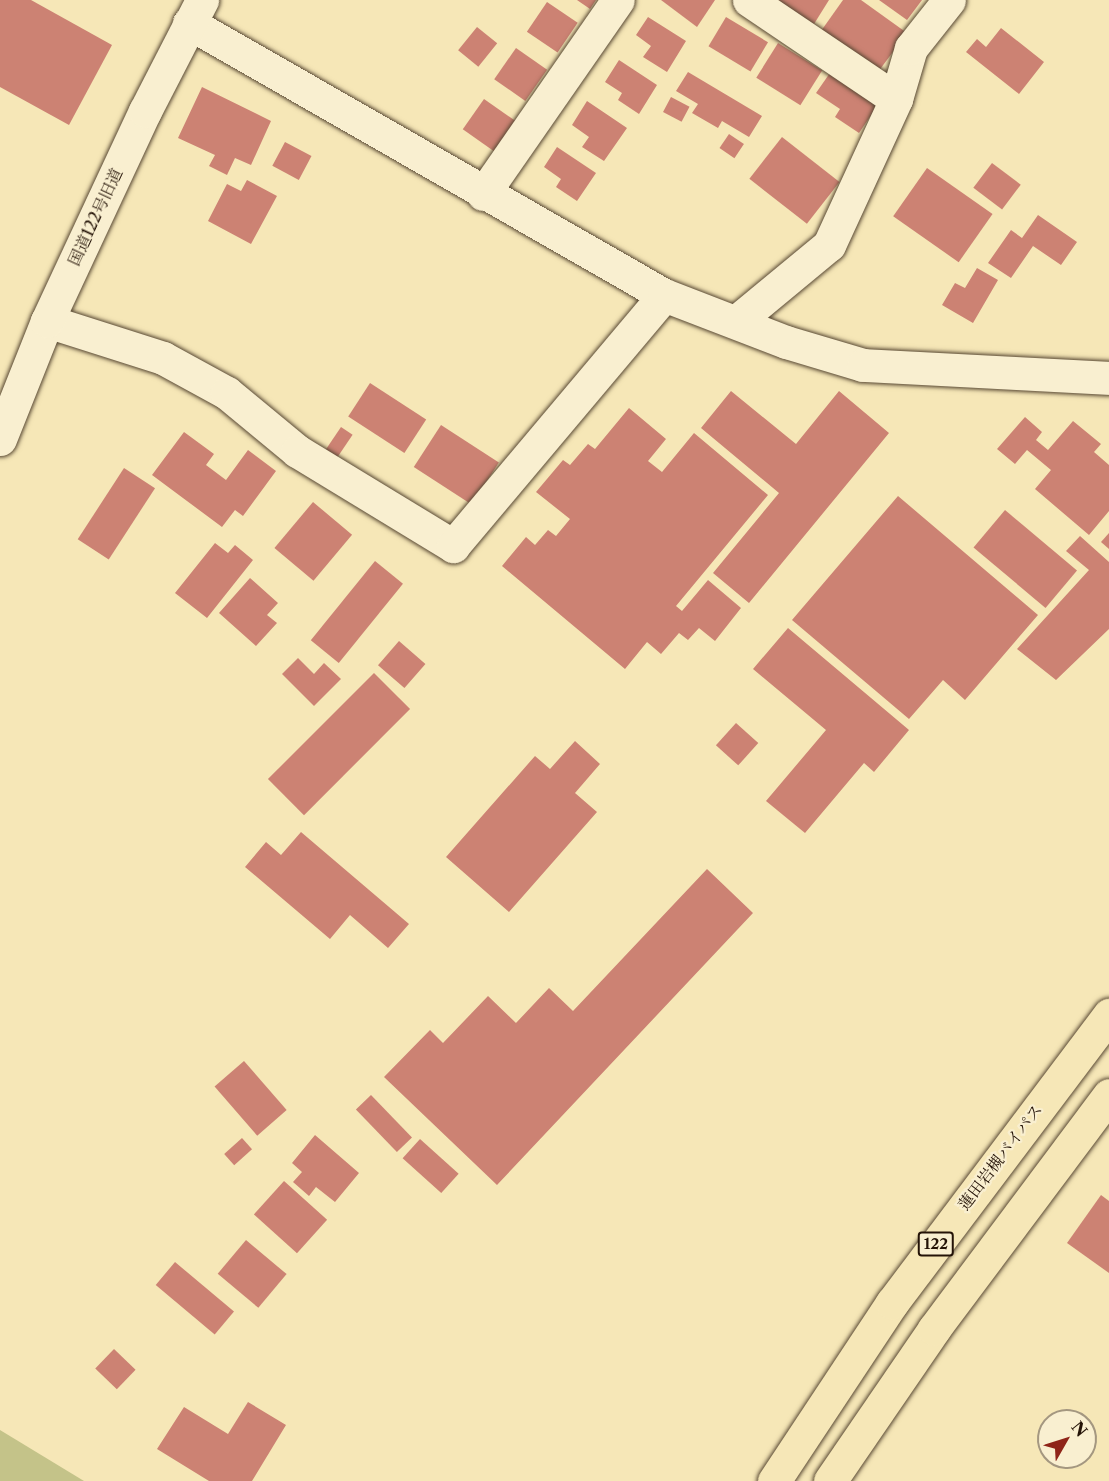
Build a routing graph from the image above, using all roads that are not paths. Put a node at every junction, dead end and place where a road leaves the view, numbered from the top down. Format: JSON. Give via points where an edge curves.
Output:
{"nodes":[{"id":1,"x":618,"y":0,"type":"edge"},
{"id":2,"x":749,"y":0,"type":"edge"},
{"id":3,"x":949,"y":0,"type":"edge"},
{"id":4,"x":195,"y":12,"type":"edge"},
{"id":5,"x":896,"y":99,"type":"junction"},
{"id":6,"x":483,"y":195,"type":"junction"},
{"id":7,"x":664,"y":295,"type":"junction"},
{"id":8,"x":47,"y":321,"type":"junction"},
{"id":9,"x":738,"y":321,"type":"junction"},
{"id":10,"x":1109,"y":378,"type":"edge"},
{"id":11,"x":0,"y":439,"type":"edge"},
{"id":12,"x":1109,"y":1015,"type":"edge"},
{"id":13,"x":1109,"y":1095,"type":"edge"},
{"id":14,"x":774,"y":1481,"type":"edge"},
{"id":15,"x":830,"y":1481,"type":"edge"}],
"edges":[{"from":1,"to":6,"type":"street"},
{"from":2,"to":5,"type":"street"},
{"from":3,"to":5,"type":"street","via":[[911,48]]},
{"from":4,"to":6,"type":"street"},
{"from":4,"to":8,"type":"street","name":"国道122号旧道"},
{"from":5,"to":9,"type":"street","via":[[829,245]]},
{"from":6,"to":7,"type":"street"},
{"from":7,"to":8,"type":"street","via":[[453,546],[297,451],[227,393],[164,358]]},
{"from":7,"to":9,"type":"street"},
{"from":8,"to":11,"type":"street","name":"国道122号旧道"},
{"from":9,"to":10,"type":"street","via":[[786,342],[863,364]]},
{"from":12,"to":14,"type":"highway","name":"蓮田岩槻バイパス","number":"122","via":[[892,1303]]},
{"from":13,"to":15,"type":"highway","via":[[934,1329]]}]}
